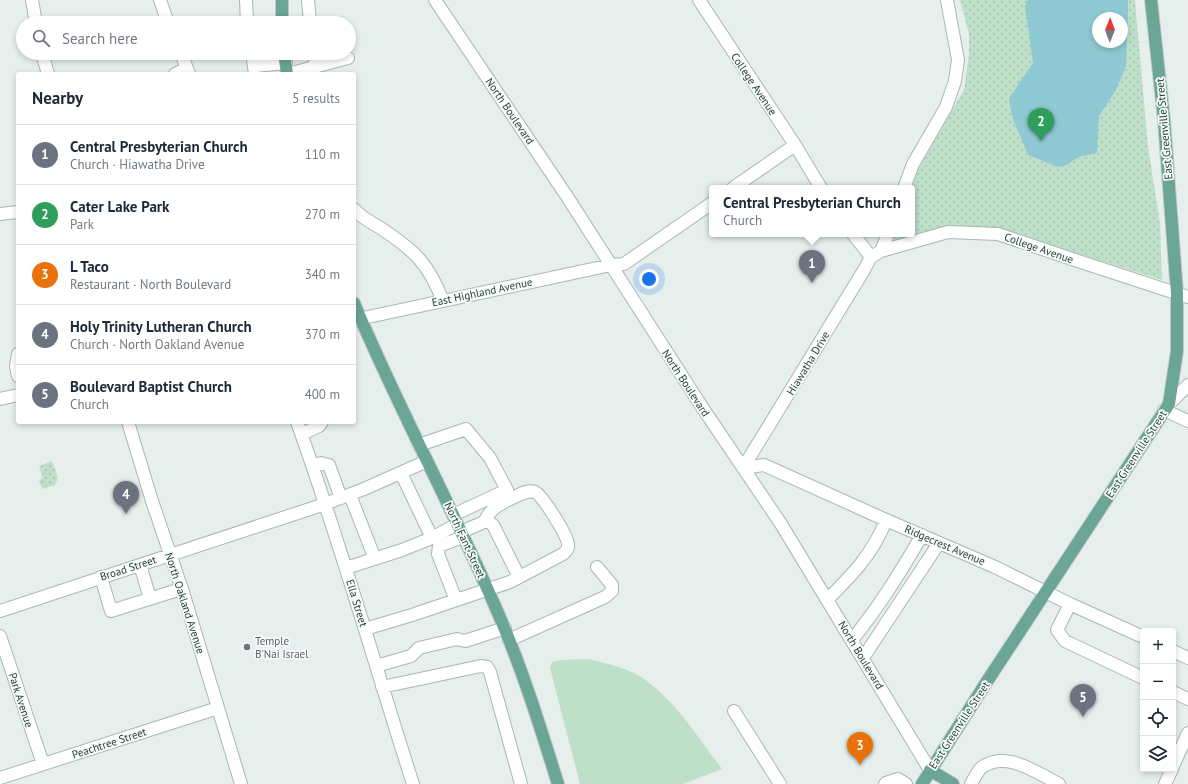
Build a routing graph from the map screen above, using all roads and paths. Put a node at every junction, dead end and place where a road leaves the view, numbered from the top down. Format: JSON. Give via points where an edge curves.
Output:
{"nodes":[{"id":1,"x":32,"y":0,"type":"edge"},
{"id":2,"x":160,"y":0,"type":"edge"},
{"id":3,"x":246,"y":0,"type":"edge"},
{"id":4,"x":282,"y":0,"type":"edge"},
{"id":5,"x":308,"y":0,"type":"edge"},
{"id":6,"x":435,"y":0,"type":"edge"},
{"id":7,"x":699,"y":0,"type":"edge"},
{"id":8,"x":947,"y":0,"type":"edge"},
{"id":9,"x":1151,"y":0,"type":"edge"},
{"id":10,"x":35,"y":16,"type":"edge"},
{"id":11,"x":166,"y":16,"type":"edge"},
{"id":12,"x":247,"y":16,"type":"edge"},
{"id":13,"x":282,"y":16,"type":"edge"},
{"id":14,"x":309,"y":16,"type":"edge"},
{"id":15,"x":44,"y":60,"type":"edge"},
{"id":16,"x":183,"y":60,"type":"edge"},
{"id":17,"x":253,"y":60,"type":"edge"},
{"id":18,"x":315,"y":60,"type":"edge"},
{"id":19,"x":341,"y":60,"type":"edge"},
{"id":20,"x":286,"y":66,"type":"edge"},
{"id":21,"x":316,"y":67,"type":"junction"},
{"id":22,"x":254,"y":70,"type":"edge"},
{"id":23,"x":188,"y":71,"type":"edge"},
{"id":24,"x":47,"y":72,"type":"edge"},
{"id":25,"x":795,"y":146,"type":"junction"},
{"id":26,"x":738,"y":185,"type":"edge"},
{"id":27,"x":819,"y":185,"type":"edge"},
{"id":28,"x":905,"y":185,"type":"edge"},
{"id":29,"x":709,"y":205,"type":"edge"},
{"id":30,"x":356,"y":210,"type":"edge"},
{"id":31,"x":16,"y":212,"type":"edge"},
{"id":32,"x":0,"y":214,"type":"edge"},
{"id":33,"x":856,"y":237,"type":"edge"},
{"id":34,"x":886,"y":237,"type":"edge"},
{"id":35,"x":876,"y":254,"type":"junction"},
{"id":36,"x":611,"y":265,"type":"junction"},
{"id":37,"x":1182,"y":295,"type":"edge"},
{"id":38,"x":443,"y":301,"type":"junction"},
{"id":39,"x":357,"y":320,"type":"edge"},
{"id":40,"x":1188,"y":385,"type":"edge"},
{"id":41,"x":16,"y":395,"type":"edge"},
{"id":42,"x":0,"y":399,"type":"edge"},
{"id":43,"x":1167,"y":407,"type":"junction"},
{"id":44,"x":1188,"y":421,"type":"edge"},
{"id":45,"x":129,"y":424,"type":"edge"},
{"id":46,"x":299,"y":424,"type":"edge"},
{"id":47,"x":320,"y":424,"type":"edge"},
{"id":48,"x":302,"y":434,"type":"junction"},
{"id":49,"x":419,"y":445,"type":"junction"},
{"id":50,"x":427,"y":461,"type":"junction"},
{"id":51,"x":312,"y":465,"type":"junction"},
{"id":52,"x":743,"y":468,"type":"junction"},
{"id":53,"x":401,"y":473,"type":"junction"},
{"id":54,"x":346,"y":496,"type":"junction"},
{"id":55,"x":325,"y":504,"type":"junction"},
{"id":56,"x":886,"y":520,"type":"junction"},
{"id":57,"x":484,"y":522,"type":"junction"},
{"id":58,"x":458,"y":527,"type":"junction"},
{"id":59,"x":922,"y":536,"type":"junction"},
{"id":60,"x":432,"y":538,"type":"junction"},
{"id":61,"x":939,"y":543,"type":"junction"},
{"id":62,"x":170,"y":554,"type":"junction"},
{"id":63,"x":375,"y":559,"type":"junction"},
{"id":64,"x":140,"y":565,"type":"junction"},
{"id":65,"x":597,"y":567,"type":"dead end"},
{"id":66,"x":346,"y":568,"type":"junction"},
{"id":67,"x":101,"y":577,"type":"junction"},
{"id":68,"x":519,"y":577,"type":"junction"},
{"id":69,"x":182,"y":589,"type":"junction"},
{"id":70,"x":488,"y":589,"type":"junction"},
{"id":71,"x":1045,"y":592,"type":"junction"},
{"id":72,"x":150,"y":598,"type":"junction"},
{"id":73,"x":456,"y":600,"type":"junction"},
{"id":74,"x":827,"y":600,"type":"junction"},
{"id":75,"x":1070,"y":604,"type":"junction"},
{"id":76,"x":0,"y":611,"type":"edge"},
{"id":77,"x":505,"y":628,"type":"junction"},
{"id":78,"x":365,"y":630,"type":"junction"},
{"id":79,"x":0,"y":636,"type":"edge"},
{"id":80,"x":1140,"y":636,"type":"edge"},
{"id":81,"x":509,"y":640,"type":"junction"},
{"id":82,"x":852,"y":640,"type":"junction"},
{"id":83,"x":1176,"y":652,"type":"edge"},
{"id":84,"x":863,"y":658,"type":"junction"},
{"id":85,"x":1188,"y":658,"type":"edge"},
{"id":86,"x":376,"y":666,"type":"junction"},
{"id":87,"x":1140,"y":677,"type":"edge"},
{"id":88,"x":382,"y":687,"type":"junction"},
{"id":89,"x":1176,"y":693,"type":"edge"},
{"id":90,"x":1188,"y":699,"type":"edge"},
{"id":91,"x":218,"y":708,"type":"junction"},
{"id":92,"x":734,"y":711,"type":"dead end"},
{"id":93,"x":1188,"y":733,"type":"edge"},
{"id":94,"x":1176,"y":759,"type":"edge"},
{"id":95,"x":43,"y":764,"type":"junction"},
{"id":96,"x":930,"y":770,"type":"junction"},
{"id":97,"x":1171,"y":772,"type":"edge"},
{"id":98,"x":0,"y":778,"type":"edge"},
{"id":99,"x":241,"y":784,"type":"edge"},
{"id":100,"x":413,"y":784,"type":"edge"},
{"id":101,"x":521,"y":784,"type":"edge"},
{"id":102,"x":558,"y":784,"type":"edge"},
{"id":103,"x":780,"y":784,"type":"edge"},
{"id":104,"x":885,"y":784,"type":"edge"},
{"id":105,"x":906,"y":784,"type":"edge"},
{"id":106,"x":922,"y":784,"type":"edge"},
{"id":107,"x":953,"y":784,"type":"edge"},
{"id":108,"x":971,"y":784,"type":"edge"},
{"id":109,"x":1059,"y":784,"type":"edge"},
{"id":110,"x":1165,"y":784,"type":"edge"}],
"edges":[{"from":1,"to":10,"type":"street"},
{"from":2,"to":11,"type":"street"},
{"from":3,"to":12,"type":"street"},
{"from":4,"to":13,"type":"main road"},
{"from":5,"to":14,"type":"street"},
{"from":6,"to":36,"type":"street","name":"North Boulevard"},
{"from":7,"to":25,"type":"street","name":"College Avenue"},
{"from":8,"to":28,"type":"street","via":[[958,60],[955,81],[946,107],[913,164]]},
{"from":9,"to":37,"type":"main road","name":"East Greenville Street"},
{"from":15,"to":24,"type":"street"},
{"from":16,"to":23,"type":"street"},
{"from":17,"to":22,"type":"street"},
{"from":18,"to":21,"type":"street"},
{"from":19,"to":21,"type":"street"},
{"from":20,"to":21,"type":"street"},
{"from":20,"to":22,"type":"street"},
{"from":25,"to":26,"type":"street"},
{"from":25,"to":27,"type":"street","name":"College Avenue"},
{"from":29,"to":36,"type":"street","name":"East Highland Avenue","via":[[624,264]]},
{"from":30,"to":38,"type":"street","via":[[405,244],[424,262],[436,282]]},
{"from":31,"to":32,"type":"street"},
{"from":33,"to":35,"type":"street"},
{"from":34,"to":35,"type":"street","name":"Hiawatha Drive"},
{"from":35,"to":37,"type":"street","name":"College Avenue","via":[[948,232],[998,234]]},
{"from":35,"to":52,"type":"street","name":"Hiawatha Drive"},
{"from":36,"to":38,"type":"street","name":"East Highland Avenue"},
{"from":36,"to":52,"type":"street","name":"North Boulevard"},
{"from":37,"to":43,"type":"main road","name":"East Greenville Street","via":[[1177,351]]},
{"from":38,"to":39,"type":"street","name":"East Highland Avenue"},
{"from":39,"to":49,"type":"main road","name":"North Fant Street"},
{"from":40,"to":43,"type":"street"},
{"from":41,"to":42,"type":"street"},
{"from":43,"to":44,"type":"street"},
{"from":43,"to":71,"type":"main road","name":"East Greenville Street"},
{"from":45,"to":62,"type":"street","name":"North Oakland Avenue"},
{"from":46,"to":48,"type":"street","name":"Ella Street"},
{"from":47,"to":48,"type":"street"},
{"from":48,"to":51,"type":"street","name":"Ella Street"},
{"from":49,"to":50,"type":"main road","name":"North Fant Street"},
{"from":49,"to":58,"type":"street","via":[[466,429],[490,458],[507,490]]},
{"from":50,"to":53,"type":"street","name":"Broad Street"},
{"from":50,"to":58,"type":"main road","name":"North Fant Street"},
{"from":51,"to":54,"type":"street","via":[[329,465]]},
{"from":51,"to":55,"type":"street","name":"Ella Street"},
{"from":52,"to":56,"type":"street","name":"Ridgecrest Avenue","via":[[764,466]]},
{"from":52,"to":74,"type":"street","name":"North Boulevard"},
{"from":53,"to":54,"type":"street","name":"Broad Street"},
{"from":53,"to":60,"type":"street"},
{"from":54,"to":55,"type":"street","name":"Broad Street"},
{"from":54,"to":63,"type":"street"},
{"from":55,"to":62,"type":"street","name":"Broad Street"},
{"from":55,"to":66,"type":"street","name":"Ella Street"},
{"from":56,"to":59,"type":"street","name":"Ridgecrest Avenue"},
{"from":56,"to":74,"type":"street","via":[[870,553]]},
{"from":57,"to":58,"type":"street"},
{"from":57,"to":68,"type":"street","via":[[493,525]]},
{"from":57,"to":68,"type":"street","via":[[494,507],[524,493],[535,493],[545,502],[566,536],[568,548],[563,554]]},
{"from":58,"to":60,"type":"street"},
{"from":58,"to":70,"type":"main road","name":"North Fant Street"},
{"from":58,"to":73,"type":"street","via":[[439,546],[438,554]]},
{"from":59,"to":61,"type":"street","name":"Ridgecrest Avenue"},
{"from":59,"to":82,"type":"street","via":[[899,574]]},
{"from":60,"to":63,"type":"street"},
{"from":61,"to":71,"type":"street","name":"Ridgecrest Avenue"},
{"from":61,"to":84,"type":"street"},
{"from":62,"to":64,"type":"street","name":"Broad Street"},
{"from":62,"to":69,"type":"street","name":"North Oakland Avenue"},
{"from":63,"to":66,"type":"street"},
{"from":64,"to":67,"type":"street","name":"Broad Street"},
{"from":64,"to":72,"type":"street"},
{"from":65,"to":81,"type":"street","via":[[612,585],[612,591]]},
{"from":66,"to":78,"type":"street","name":"Ella Street"},
{"from":67,"to":72,"type":"street","via":[[112,611]]},
{"from":67,"to":76,"type":"street","name":"Broad Street"},
{"from":68,"to":70,"type":"street"},
{"from":69,"to":72,"type":"street"},
{"from":69,"to":91,"type":"street","name":"North Oakland Avenue"},
{"from":70,"to":73,"type":"street"},
{"from":70,"to":77,"type":"main road","name":"North Fant Street"},
{"from":71,"to":75,"type":"street","name":"Ridgecrest Avenue"},
{"from":71,"to":96,"type":"main road","name":"East Greenville Street"},
{"from":73,"to":78,"type":"street"},
{"from":74,"to":82,"type":"street","name":"North Boulevard"},
{"from":75,"to":80,"type":"street","name":"Ridgecrest Avenue"},
{"from":75,"to":87,"type":"street","via":[[1057,630],[1065,641]]},
{"from":77,"to":81,"type":"main road","name":"North Fant Street"},
{"from":77,"to":86,"type":"street","via":[[465,641],[457,640],[419,648],[411,656]]},
{"from":78,"to":86,"type":"street","name":"Ella Street"},
{"from":79,"to":95,"type":"street","name":"Park Avenue"},
{"from":81,"to":102,"type":"main road","name":"North Fant Street","via":[[529,692]]},
{"from":82,"to":84,"type":"street","name":"North Boulevard"},
{"from":83,"to":85,"type":"street"},
{"from":84,"to":96,"type":"street","name":"North Boulevard"},
{"from":86,"to":88,"type":"street","name":"Ella Street"},
{"from":88,"to":100,"type":"street","name":"Ella Street"},
{"from":88,"to":101,"type":"street","via":[[481,666],[487,667]]},
{"from":89,"to":90,"type":"street"},
{"from":91,"to":95,"type":"street","name":"Peachtree Street"},
{"from":91,"to":99,"type":"street","name":"North Oakland Avenue"},
{"from":92,"to":103,"type":"street"},
{"from":93,"to":94,"type":"street"},
{"from":95,"to":98,"type":"street","name":"Peachtree Street"},
{"from":96,"to":106,"type":"main road","name":"East Greenville Street"},
{"from":96,"to":107,"type":"main road"},
{"from":97,"to":110,"type":"street"},
{"from":104,"to":105,"type":"street","via":[[898,779]]},
{"from":108,"to":109,"type":"street","via":[[981,768],[996,761],[1013,761]]}]}
